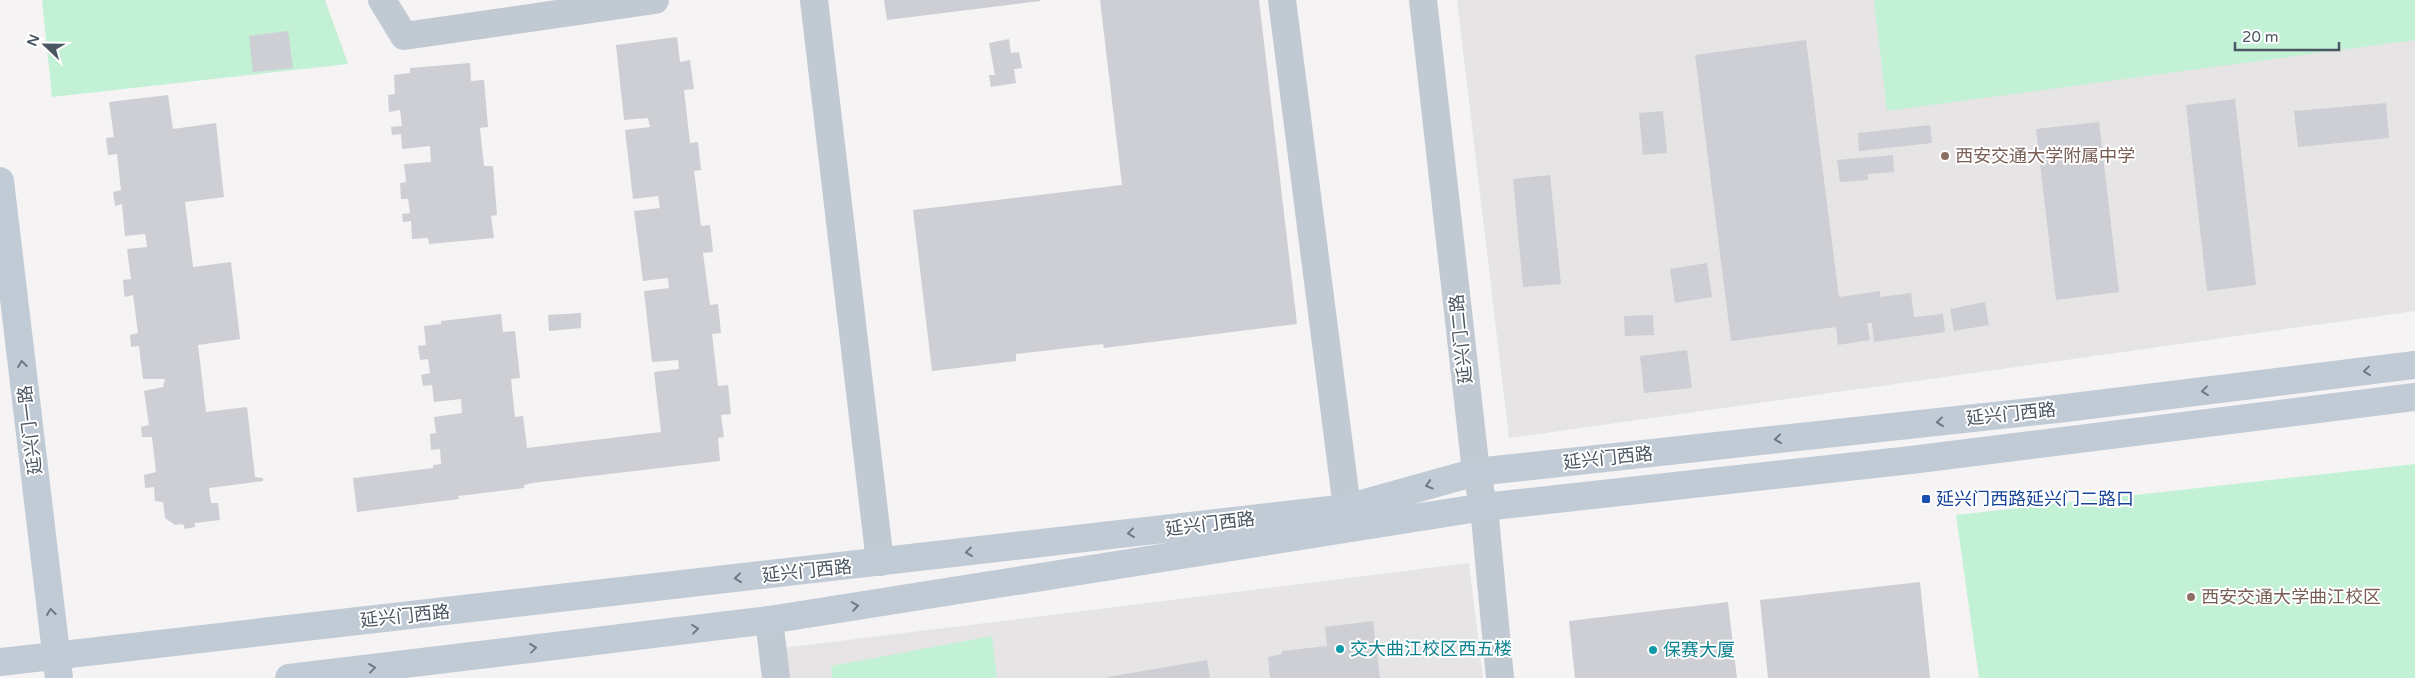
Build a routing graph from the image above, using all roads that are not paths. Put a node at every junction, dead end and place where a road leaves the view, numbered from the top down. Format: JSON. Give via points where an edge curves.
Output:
{"nodes":[{"id":1,"x":382,"y":0,"type":"edge"},
{"id":2,"x":655,"y":0,"type":"edge"},
{"id":3,"x":814,"y":0,"type":"edge"},
{"id":4,"x":1282,"y":0,"type":"edge"},
{"id":5,"x":1423,"y":0,"type":"edge"},
{"id":6,"x":0,"y":181,"type":"edge"},
{"id":7,"x":2415,"y":365,"type":"edge"},
{"id":8,"x":2415,"y":397,"type":"edge"},
{"id":9,"x":1476,"y":472,"type":"junction"},
{"id":10,"x":1484,"y":507,"type":"junction"},
{"id":11,"x":1347,"y":508,"type":"junction"},
{"id":12,"x":880,"y":562,"type":"junction"},
{"id":13,"x":769,"y":620,"type":"junction"},
{"id":14,"x":0,"y":662,"type":"edge"},
{"id":15,"x":58,"y":666,"type":"edge"},
{"id":16,"x":0,"y":672,"type":"edge"},
{"id":17,"x":1,"y":678,"type":"edge"},
{"id":18,"x":289,"y":678,"type":"edge"},
{"id":19,"x":776,"y":678,"type":"edge"},
{"id":20,"x":1500,"y":678,"type":"edge"}],
"edges":[{"from":1,"to":2,"type":"street","via":[[404,36]]},
{"from":3,"to":12,"type":"street"},
{"from":4,"to":11,"type":"street"},
{"from":5,"to":9,"type":"street","name":"延兴门二路"},
{"from":15,"to":6,"type":"street","name":"延兴门一路","one_way":true},
{"from":7,"to":9,"type":"street","name":"延兴门西路","one_way":true,"via":[[2057,409]]},
{"from":8,"to":10,"type":"street","name":"延兴门西路","via":[[1921,459]]},
{"from":9,"to":10,"type":"street","name":"延兴门二路"},
{"from":9,"to":11,"type":"street","name":"延兴门西路","one_way":true},
{"from":13,"to":10,"type":"street","name":"延兴门西路","one_way":true},
{"from":10,"to":20,"type":"street","name":"延兴门二路"},
{"from":11,"to":12,"type":"street","name":"延兴门西路","one_way":true},
{"from":12,"to":15,"type":"street","name":"延兴门西路","one_way":true},
{"from":18,"to":13,"type":"street","name":"延兴门西路","one_way":true},
{"from":13,"to":19,"type":"street"},
{"from":14,"to":15,"type":"street","name":"延兴门西路"},
{"from":16,"to":17,"type":"street"}]}
